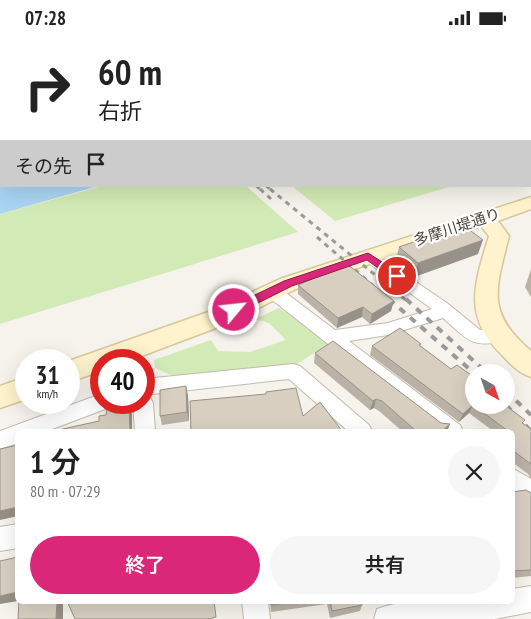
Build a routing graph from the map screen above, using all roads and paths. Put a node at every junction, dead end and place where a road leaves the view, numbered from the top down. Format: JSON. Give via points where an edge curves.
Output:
{"nodes":[{"id":1,"x":0,"y":35,"type":"edge"},
{"id":2,"x":16,"y":35,"type":"edge"},
{"id":3,"x":531,"y":203,"type":"edge"},
{"id":4,"x":484,"y":218,"type":"junction"},
{"id":5,"x":368,"y":256,"type":"junction"},
{"id":6,"x":272,"y":291,"type":"junction"},
{"id":7,"x":445,"y":311,"type":"junction"},
{"id":8,"x":498,"y":335,"type":"junction"},
{"id":9,"x":333,"y":337,"type":"junction"},
{"id":10,"x":138,"y":349,"type":"edge"},
{"id":11,"x":531,"y":367,"type":"edge"},
{"id":12,"x":155,"y":386,"type":"edge"},
{"id":13,"x":15,"y":392,"type":"edge"},
{"id":14,"x":0,"y":397,"type":"edge"},
{"id":15,"x":90,"y":406,"type":"edge"},
{"id":16,"x":143,"y":414,"type":"edge"},
{"id":17,"x":29,"y":429,"type":"edge"},
{"id":18,"x":144,"y":429,"type":"edge"},
{"id":19,"x":360,"y":429,"type":"edge"},
{"id":20,"x":450,"y":429,"type":"edge"},
{"id":21,"x":15,"y":435,"type":"edge"},
{"id":22,"x":0,"y":440,"type":"edge"},
{"id":23,"x":515,"y":479,"type":"edge"},
{"id":24,"x":531,"y":492,"type":"edge"},
{"id":25,"x":15,"y":536,"type":"edge"},
{"id":26,"x":0,"y":539,"type":"edge"},
{"id":27,"x":531,"y":599,"type":"edge"},
{"id":28,"x":515,"y":602,"type":"edge"},
{"id":29,"x":255,"y":604,"type":"edge"},
{"id":30,"x":505,"y":604,"type":"edge"},
{"id":31,"x":257,"y":619,"type":"edge"},
{"id":32,"x":387,"y":619,"type":"edge"}],
"edges":[{"from":1,"to":2,"type":"street"},
{"from":3,"to":4,"type":"street","name":"多摩川堤通り"},
{"from":4,"to":5,"type":"street","name":"多摩川堤通り"},
{"from":4,"to":8,"type":"street","via":[[499,236],[484,297],[487,317]]},
{"from":5,"to":6,"type":"street","name":"多摩川堤通り"},
{"from":5,"to":7,"type":"street"},
{"from":6,"to":9,"type":"street"},
{"from":6,"to":10,"type":"street","name":"多摩川堤通り","via":[[220,317]]},
{"from":7,"to":8,"type":"street","via":[[475,337]]},
{"from":7,"to":9,"type":"street","via":[[388,329]]},
{"from":8,"to":11,"type":"street"},
{"from":9,"to":20,"type":"street"},
{"from":12,"to":19,"type":"street","via":[[293,371]]},
{"from":13,"to":14,"type":"street"},
{"from":15,"to":17,"type":"street"},
{"from":16,"to":18,"type":"street"},
{"from":21,"to":22,"type":"street"},
{"from":23,"to":24,"type":"street"},
{"from":25,"to":26,"type":"street"},
{"from":27,"to":28,"type":"street"},
{"from":29,"to":31,"type":"street"},
{"from":30,"to":32,"type":"street"}]}
